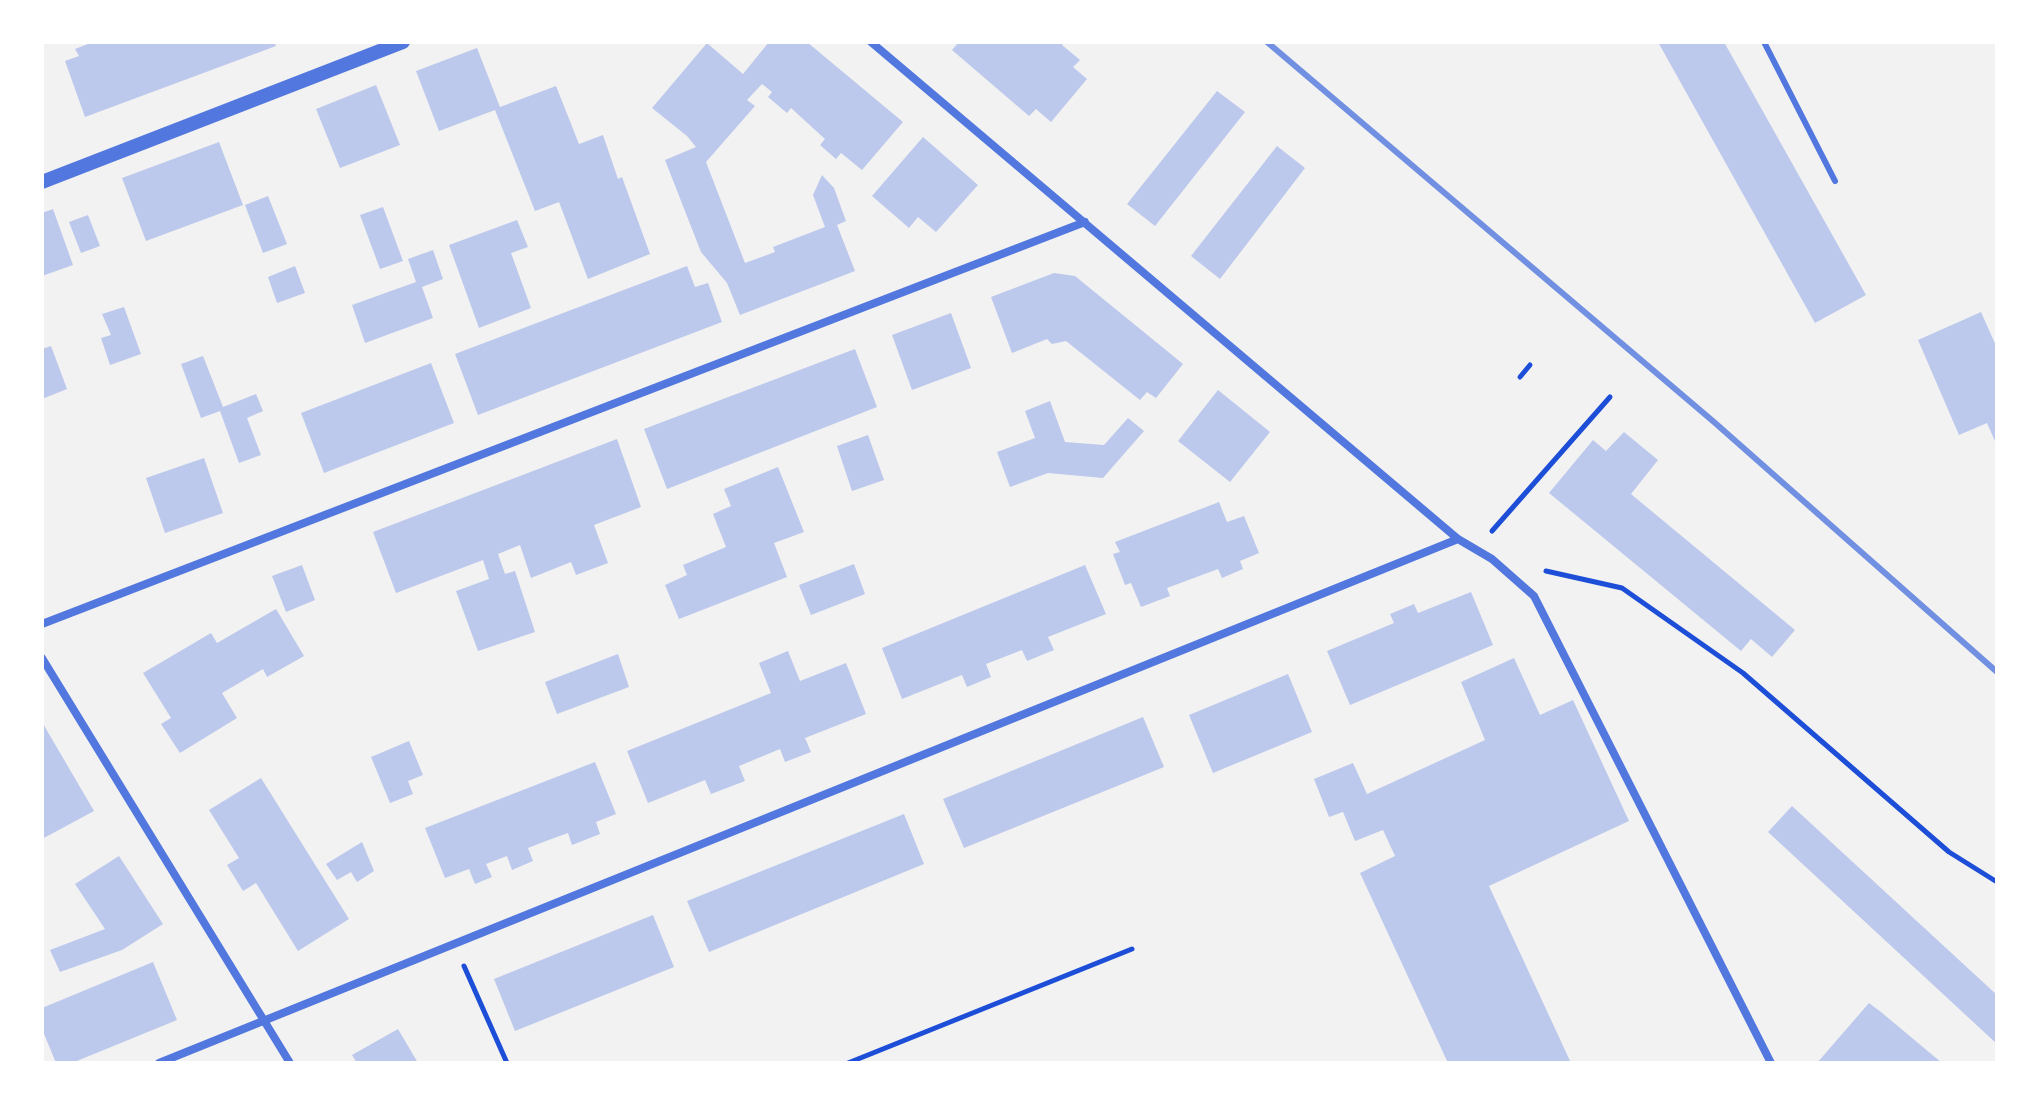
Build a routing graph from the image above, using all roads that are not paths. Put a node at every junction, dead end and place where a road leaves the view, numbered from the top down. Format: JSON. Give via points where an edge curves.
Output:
{"nodes":[{"id":1,"x":403,"y":42,"type":"edge"},
{"id":2,"x":871,"y":42,"type":"edge"},
{"id":3,"x":1764,"y":42,"type":"edge"},
{"id":4,"x":1835,"y":181,"type":"dead end"},
{"id":5,"x":42,"y":182,"type":"edge"},
{"id":6,"x":1085,"y":222,"type":"junction"},
{"id":7,"x":1458,"y":539,"type":"junction"},
{"id":8,"x":42,"y":624,"type":"edge"},
{"id":9,"x":42,"y":658,"type":"edge"},
{"id":10,"x":264,"y":1020,"type":"junction"},
{"id":11,"x":159,"y":1063,"type":"edge"},
{"id":12,"x":290,"y":1063,"type":"edge"},
{"id":13,"x":1771,"y":1063,"type":"edge"}],
"edges":[{"from":1,"to":5,"type":"street"},
{"from":2,"to":6,"type":"street"},
{"from":3,"to":4,"type":"lane"},
{"from":6,"to":7,"type":"street"},
{"from":6,"to":8,"type":"street"},
{"from":7,"to":10,"type":"street"},
{"from":7,"to":13,"type":"street","via":[[1492,559],[1534,596]]},
{"from":9,"to":10,"type":"street"},
{"from":10,"to":11,"type":"street"},
{"from":10,"to":12,"type":"street"}]}
